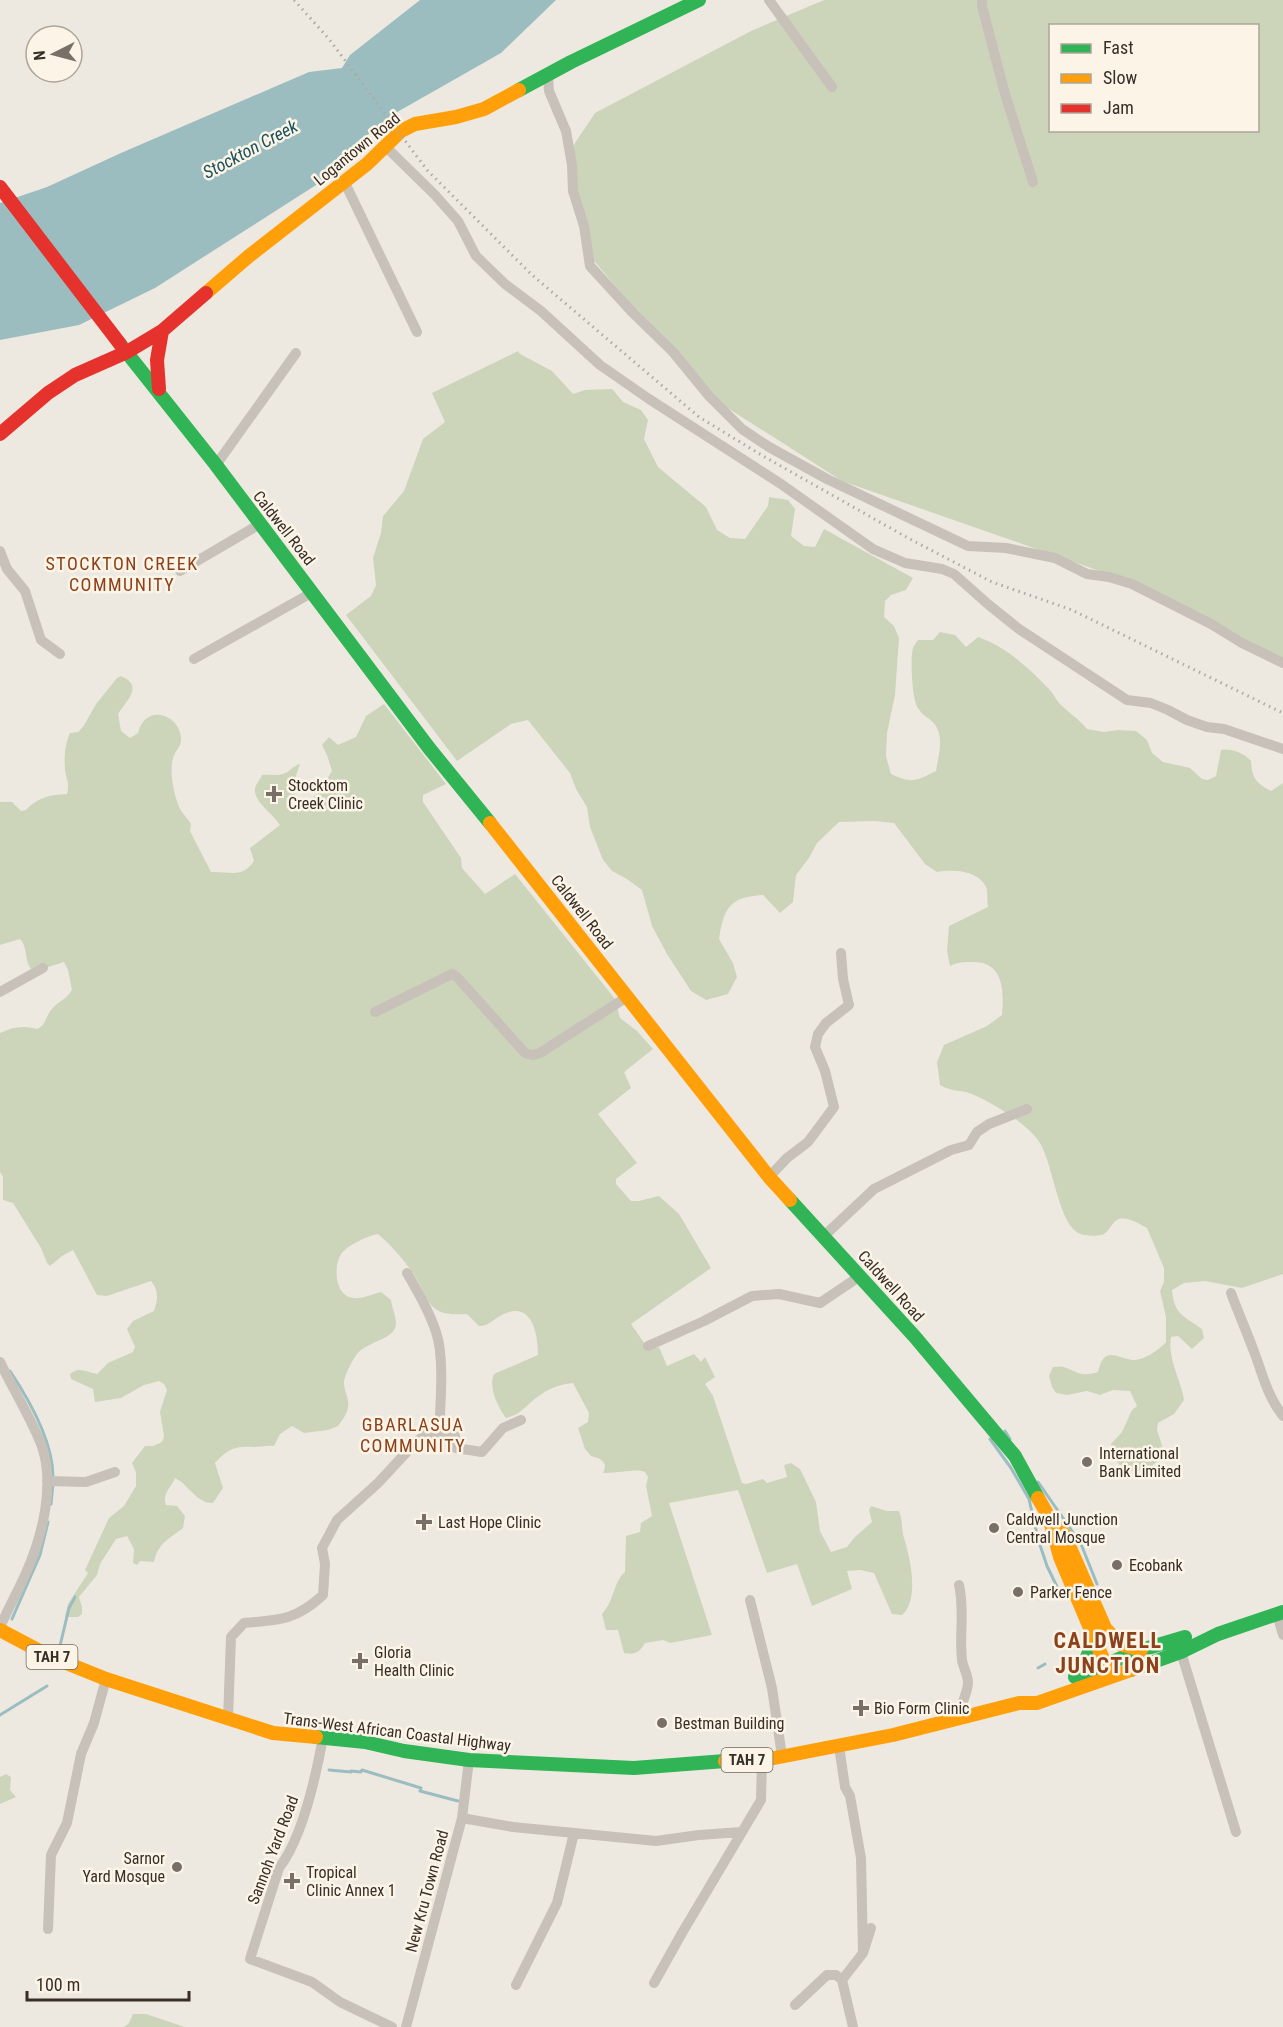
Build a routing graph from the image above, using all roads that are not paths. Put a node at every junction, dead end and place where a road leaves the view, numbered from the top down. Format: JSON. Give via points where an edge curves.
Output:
{"nodes":[{"id":1,"x":699,"y":0,"type":"edge"},
{"id":2,"x":769,"y":0,"type":"edge"},
{"id":3,"x":982,"y":0,"type":"edge"},
{"id":4,"x":548,"y":75,"type":"junction"},
{"id":5,"x":832,"y":87,"type":"dead end"},
{"id":6,"x":385,"y":146,"type":"junction"},
{"id":7,"x":345,"y":181,"type":"junction"},
{"id":8,"x":1034,"y":182,"type":"dead end"},
{"id":9,"x":3,"y":191,"type":"edge"},
{"id":10,"x":162,"y":331,"type":"junction"},
{"id":11,"x":417,"y":332,"type":"dead end"},
{"id":12,"x":127,"y":352,"type":"junction"},
{"id":13,"x":296,"y":353,"type":"dead end"},
{"id":14,"x":161,"y":397,"type":"junction"},
{"id":15,"x":0,"y":434,"type":"edge"},
{"id":16,"x":216,"y":465,"type":"junction"},
{"id":17,"x":260,"y":524,"type":"junction"},
{"id":18,"x":0,"y":551,"type":"edge"},
{"id":19,"x":180,"y":571,"type":"dead end"},
{"id":20,"x":313,"y":592,"type":"junction"},
{"id":21,"x":60,"y":654,"type":"dead end"},
{"id":22,"x":194,"y":659,"type":"dead end"},
{"id":23,"x":1283,"y":663,"type":"edge"},
{"id":24,"x":1283,"y":749,"type":"edge"},
{"id":25,"x":841,"y":953,"type":"dead end"},
{"id":26,"x":43,"y":968,"type":"dead end"},
{"id":27,"x":0,"y":992,"type":"edge"},
{"id":28,"x":627,"y":997,"type":"junction"},
{"id":29,"x":375,"y":1012,"type":"dead end"},
{"id":30,"x":1027,"y":1109,"type":"dead end"},
{"id":31,"x":769,"y":1177,"type":"junction"},
{"id":32,"x":824,"y":1236,"type":"junction"},
{"id":33,"x":407,"y":1273,"type":"dead end"},
{"id":34,"x":860,"y":1276,"type":"junction"},
{"id":35,"x":1231,"y":1293,"type":"dead end"},
{"id":36,"x":648,"y":1346,"type":"dead end"},
{"id":37,"x":0,"y":1362,"type":"edge"},
{"id":38,"x":1283,"y":1416,"type":"edge"},
{"id":39,"x":521,"y":1420,"type":"dead end"},
{"id":40,"x":439,"y":1435,"type":"junction"},
{"id":41,"x":115,"y":1472,"type":"dead end"},
{"id":42,"x":47,"y":1481,"type":"junction"},
{"id":43,"x":959,"y":1585,"type":"dead end"},
{"id":44,"x":750,"y":1600,"type":"dead end"},
{"id":45,"x":1280,"y":1613,"type":"edge"},
{"id":46,"x":0,"y":1628,"type":"edge"},
{"id":47,"x":1098,"y":1628,"type":"junction"},
{"id":48,"x":1218,"y":1634,"type":"junction"},
{"id":49,"x":1283,"y":1635,"type":"edge"},
{"id":50,"x":1141,"y":1650,"type":"junction"},
{"id":51,"x":1180,"y":1652,"type":"junction"},
{"id":52,"x":1115,"y":1668,"type":"junction"},
{"id":53,"x":1080,"y":1675,"type":"junction"},
{"id":54,"x":106,"y":1679,"type":"junction"},
{"id":55,"x":1018,"y":1703,"type":"junction"},
{"id":56,"x":963,"y":1718,"type":"junction"},
{"id":57,"x":228,"y":1719,"type":"junction"},
{"id":58,"x":323,"y":1737,"type":"junction"},
{"id":59,"x":838,"y":1746,"type":"junction"},
{"id":60,"x":782,"y":1756,"type":"junction"},
{"id":61,"x":469,"y":1760,"type":"junction"},
{"id":62,"x":762,"y":1760,"type":"junction"},
{"id":63,"x":462,"y":1818,"type":"junction"},
{"id":64,"x":741,"y":1832,"type":"junction"},
{"id":65,"x":1236,"y":1832,"type":"dead end"},
{"id":66,"x":574,"y":1833,"type":"junction"},
{"id":67,"x":871,"y":1928,"type":"dead end"},
{"id":68,"x":48,"y":1929,"type":"dead end"},
{"id":69,"x":863,"y":1953,"type":"junction"},
{"id":70,"x":842,"y":1980,"type":"junction"},
{"id":71,"x":654,"y":1983,"type":"dead end"},
{"id":72,"x":516,"y":1985,"type":"dead end"},
{"id":73,"x":795,"y":2005,"type":"dead end"},
{"id":74,"x":392,"y":2027,"type":"edge"},
{"id":75,"x":406,"y":2027,"type":"edge"},
{"id":76,"x":853,"y":2027,"type":"edge"}],
"edges":[{"from":1,"to":4,"type":"main road","name":"Logantown Road"},
{"from":2,"to":5,"type":"street"},
{"from":3,"to":8,"type":"street","via":[[1005,94]]},
{"from":4,"to":6,"type":"main road","name":"Logantown Road","via":[[484,110],[415,124]]},
{"from":4,"to":23,"type":"street","via":[[549,91],[566,131],[573,191],[590,266],[742,429],[827,479],[968,546],[1006,548],[1055,558],[1087,574],[1132,584]]},
{"from":6,"to":7,"type":"main road","name":"Logantown Road"},
{"from":6,"to":24,"type":"street","via":[[458,221],[476,256],[505,284],[600,365],[676,417],[873,549],[905,563],[942,568],[954,574],[1019,628],[1127,700],[1151,703],[1186,720]]},
{"from":7,"to":10,"type":"main road","name":"Logantown Road"},
{"from":7,"to":11,"type":"street"},
{"from":9,"to":12,"type":"main road","name":"Caldwell Road"},
{"from":10,"to":12,"type":"main road","name":"Logantown Road"},
{"from":10,"to":14,"type":"main road","via":[[155,368]]},
{"from":12,"to":14,"type":"main road","name":"Caldwell Road"},
{"from":12,"to":15,"type":"main road","name":"Logantown Road","via":[[75,375]]},
{"from":13,"to":16,"type":"street"},
{"from":14,"to":16,"type":"main road","name":"Caldwell Road"},
{"from":16,"to":17,"type":"main road","name":"Caldwell Road"},
{"from":17,"to":19,"type":"street"},
{"from":17,"to":20,"type":"main road","name":"Caldwell Road"},
{"from":18,"to":21,"type":"street","via":[[7,569],[25,591],[41,640]]},
{"from":20,"to":22,"type":"street"},
{"from":20,"to":28,"type":"main road","name":"Caldwell Road","via":[[429,747]]},
{"from":25,"to":31,"type":"street","via":[[849,1005],[826,1023],[815,1047],[834,1107],[808,1142]]},
{"from":26,"to":27,"type":"street"},
{"from":28,"to":29,"type":"street","via":[[533,1055],[525,1053],[452,974]]},
{"from":28,"to":31,"type":"main road","name":"Caldwell Road"},
{"from":30,"to":32,"type":"street","via":[[976,1132],[969,1145],[881,1185]]},
{"from":31,"to":32,"type":"main road","name":"Caldwell Road"},
{"from":32,"to":34,"type":"main road","name":"Caldwell Road"},
{"from":33,"to":40,"type":"street","via":[[437,1334]]},
{"from":34,"to":36,"type":"street","via":[[820,1303],[779,1293],[752,1296]]},
{"from":34,"to":47,"type":"main road","name":"Caldwell Road","via":[[1015,1456],[1049,1517],[1060,1557]]},
{"from":35,"to":38,"type":"street","via":[[1263,1381]]},
{"from":37,"to":42,"type":"street","via":[[41,1446]]},
{"from":39,"to":40,"type":"street","via":[[503,1428],[482,1452],[456,1448],[455,1436]]},
{"from":40,"to":57,"type":"street","via":[[425,1435],[416,1442],[337,1520],[322,1548],[323,1595],[309,1608],[288,1618],[243,1623],[231,1637]]},
{"from":41,"to":42,"type":"street","via":[[86,1482]]},
{"from":42,"to":46,"type":"street","via":[[42,1526],[26,1573]]},
{"from":43,"to":56,"type":"street","via":[[963,1607],[962,1658],[968,1684],[963,1695]]},
{"from":44,"to":60,"type":"street","via":[[772,1688]]},
{"from":45,"to":48,"type":"main road","name":"Trans-West African Coastal Highway","number":"TAH 7"},
{"from":45,"to":49,"type":"street"},
{"from":46,"to":54,"type":"main road","name":"Trans-West African Coastal Highway","number":"TAH 7","via":[[49,1656]]},
{"from":47,"to":50,"type":"main road","via":[[1120,1644]]},
{"from":47,"to":52,"type":"main road","name":"Caldwell Road"},
{"from":47,"to":53,"type":"main road"},
{"from":48,"to":50,"type":"main road","name":"Trans-West African Coastal Highway","number":"TAH 7","via":[[1195,1634]]},
{"from":48,"to":51,"type":"main road","name":"Trans-West African Coastal Highway","number":"TAH 7"},
{"from":50,"to":52,"type":"main road","name":"Trans-West African Coastal Highway","number":"TAH 7"},
{"from":51,"to":52,"type":"main road","name":"Trans-West African Coastal Highway","number":"TAH 7"},
{"from":51,"to":65,"type":"street"},
{"from":52,"to":53,"type":"main road","name":"Trans-West African Coastal Highway","number":"TAH 7"},
{"from":52,"to":55,"type":"main road","name":"Trans-West African Coastal Highway","number":"TAH 7","via":[[1037,1703]]},
{"from":53,"to":55,"type":"main road","name":"Trans-West African Coastal Highway","number":"TAH 7","via":[[1044,1686]]},
{"from":54,"to":57,"type":"main road","name":"Trans-West African Coastal Highway","number":"TAH 7"},
{"from":54,"to":68,"type":"street","via":[[81,1754],[67,1823],[51,1855]]},
{"from":55,"to":56,"type":"main road","name":"Trans-West African Coastal Highway","number":"TAH 7"},
{"from":56,"to":59,"type":"main road","name":"Trans-West African Coastal Highway","number":"TAH 7"},
{"from":57,"to":58,"type":"main road","name":"Trans-West African Coastal Highway","number":"TAH 7","via":[[273,1733]]},
{"from":58,"to":61,"type":"main road","name":"Trans-West African Coastal Highway","number":"TAH 7"},
{"from":58,"to":74,"type":"street","name":"Sannoh Yard Road","via":[[316,1778],[288,1857],[279,1868],[250,1959],[312,1982],[340,2002]]},
{"from":59,"to":60,"type":"main road","name":"Trans-West African Coastal Highway","number":"TAH 7"},
{"from":59,"to":69,"type":"street","via":[[861,1858]]},
{"from":60,"to":62,"type":"main road","name":"Trans-West African Coastal Highway","number":"TAH 7"},
{"from":61,"to":62,"type":"main road","name":"Trans-West African Coastal Highway","number":"TAH 7","via":[[634,1768]]},
{"from":61,"to":63,"type":"street","name":"New Kru Town Road"},
{"from":62,"to":64,"type":"street","via":[[761,1800]]},
{"from":63,"to":66,"type":"street"},
{"from":63,"to":75,"type":"street","name":"New Kru Town Road"},
{"from":64,"to":66,"type":"street","via":[[656,1841]]},
{"from":64,"to":71,"type":"street"},
{"from":66,"to":72,"type":"street","via":[[557,1903]]},
{"from":67,"to":69,"type":"street"},
{"from":69,"to":70,"type":"street"},
{"from":70,"to":73,"type":"street","via":[[827,1975]]},
{"from":70,"to":76,"type":"street"}]}
